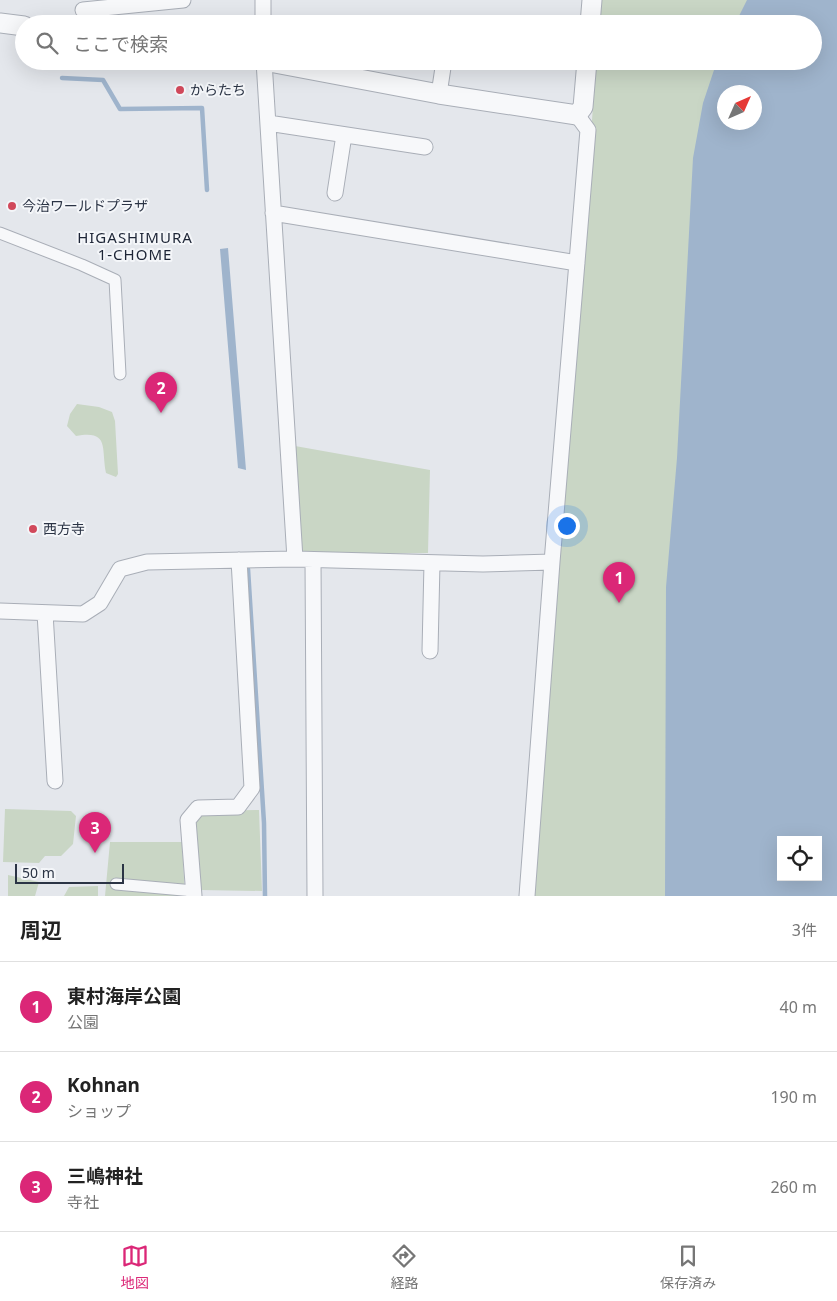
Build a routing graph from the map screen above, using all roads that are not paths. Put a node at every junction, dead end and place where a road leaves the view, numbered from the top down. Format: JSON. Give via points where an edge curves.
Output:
{"nodes":[{"id":1,"x":183,"y":0,"type":"edge"},
{"id":2,"x":263,"y":0,"type":"edge"},
{"id":3,"x":592,"y":0,"type":"edge"},
{"id":4,"x":84,"y":11,"type":"edge"},
{"id":5,"x":263,"y":15,"type":"edge"},
{"id":6,"x":591,"y":15,"type":"edge"},
{"id":7,"x":0,"y":23,"type":"edge"},
{"id":8,"x":15,"y":25,"type":"edge"},
{"id":9,"x":265,"y":70,"type":"edge"},
{"id":10,"x":347,"y":70,"type":"edge"},
{"id":11,"x":443,"y":70,"type":"edge"},
{"id":12,"x":586,"y":70,"type":"edge"},
{"id":13,"x":439,"y":94,"type":"junction"},
{"id":14,"x":577,"y":115,"type":"junction"},
{"id":15,"x":268,"y":122,"type":"junction"},
{"id":16,"x":344,"y":135,"type":"junction"},
{"id":17,"x":425,"y":147,"type":"dead end"},
{"id":18,"x":335,"y":193,"type":"dead end"},
{"id":19,"x":273,"y":213,"type":"junction"},
{"id":20,"x":0,"y":233,"type":"edge"},
{"id":21,"x":577,"y":263,"type":"junction"},
{"id":22,"x":120,"y":374,"type":"dead end"},
{"id":23,"x":295,"y":559,"type":"junction"},
{"id":24,"x":239,"y":560,"type":"junction"},
{"id":25,"x":313,"y":560,"type":"junction"},
{"id":26,"x":552,"y":562,"type":"junction"},
{"id":27,"x":432,"y":563,"type":"junction"},
{"id":28,"x":0,"y":611,"type":"edge"},
{"id":29,"x":45,"y":612,"type":"junction"},
{"id":30,"x":430,"y":651,"type":"dead end"},
{"id":31,"x":55,"y":781,"type":"dead end"},
{"id":32,"x":116,"y":884,"type":"dead end"},
{"id":33,"x":194,"y":894,"type":"edge"},
{"id":34,"x":315,"y":896,"type":"edge"},
{"id":35,"x":528,"y":896,"type":"edge"}],
"edges":[{"from":1,"to":4,"type":"street"},
{"from":2,"to":5,"type":"street"},
{"from":3,"to":6,"type":"street"},
{"from":7,"to":8,"type":"street"},
{"from":9,"to":15,"type":"street"},
{"from":10,"to":13,"type":"street"},
{"from":11,"to":13,"type":"street"},
{"from":12,"to":14,"type":"street","via":[[584,106]]},
{"from":13,"to":14,"type":"street"},
{"from":14,"to":21,"type":"street","via":[[588,130]]},
{"from":15,"to":16,"type":"street"},
{"from":15,"to":19,"type":"street"},
{"from":16,"to":17,"type":"street"},
{"from":16,"to":18,"type":"street"},
{"from":19,"to":21,"type":"street"},
{"from":19,"to":23,"type":"street"},
{"from":20,"to":22,"type":"street","via":[[115,280]]},
{"from":21,"to":26,"type":"street"},
{"from":23,"to":24,"type":"street"},
{"from":23,"to":25,"type":"street"},
{"from":24,"to":29,"type":"street","via":[[147,562],[120,569],[100,603],[83,614]]},
{"from":24,"to":33,"type":"street","via":[[252,788],[238,808],[198,808],[188,820]]},
{"from":25,"to":27,"type":"street"},
{"from":25,"to":34,"type":"street"},
{"from":26,"to":27,"type":"street"},
{"from":26,"to":35,"type":"street"},
{"from":27,"to":30,"type":"street"},
{"from":28,"to":29,"type":"street"},
{"from":29,"to":31,"type":"street"},
{"from":32,"to":33,"type":"street"}]}
